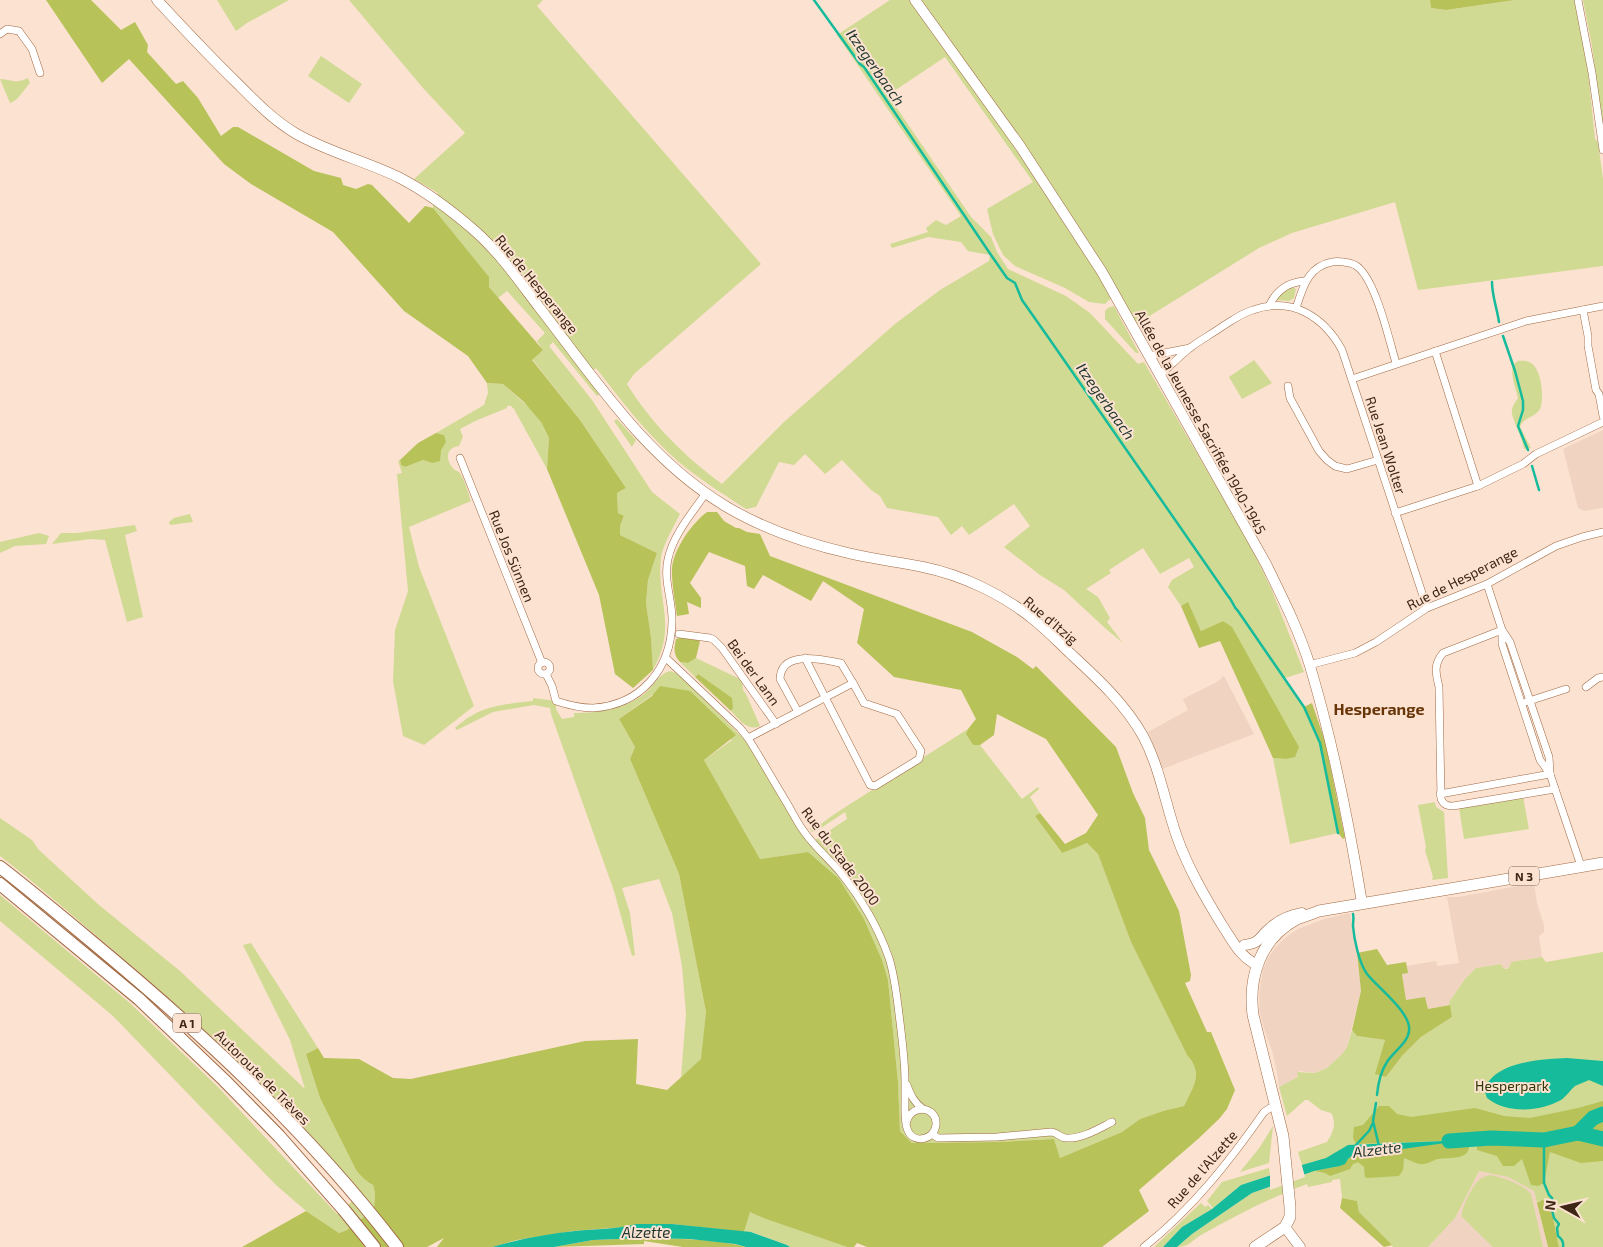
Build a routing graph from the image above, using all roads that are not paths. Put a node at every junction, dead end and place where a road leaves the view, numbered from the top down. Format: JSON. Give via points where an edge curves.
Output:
{"nodes":[{"id":1,"x":157,"y":0,"type":"edge"},
{"id":2,"x":915,"y":0,"type":"edge"},
{"id":3,"x":1578,"y":0,"type":"edge"},
{"id":4,"x":0,"y":34,"type":"edge"},
{"id":5,"x":40,"y":73,"type":"dead end"},
{"id":6,"x":1603,"y":150,"type":"edge"},
{"id":7,"x":1305,"y":281,"type":"junction"},
{"id":8,"x":1269,"y":306,"type":"junction"},
{"id":9,"x":1603,"y":306,"type":"edge"},
{"id":10,"x":1296,"y":308,"type":"junction"},
{"id":11,"x":1583,"y":310,"type":"junction"},
{"id":12,"x":1191,"y":348,"type":"junction"},
{"id":13,"x":1435,"y":351,"type":"junction"},
{"id":14,"x":1149,"y":356,"type":"junction"},
{"id":15,"x":1396,"y":363,"type":"junction"},
{"id":16,"x":1160,"y":375,"type":"junction"},
{"id":17,"x":1352,"y":379,"type":"junction"},
{"id":18,"x":1288,"y":386,"type":"dead end"},
{"id":19,"x":1603,"y":416,"type":"edge"},
{"id":20,"x":1603,"y":422,"type":"edge"},
{"id":21,"x":460,"y":458,"type":"dead end"},
{"id":22,"x":1378,"y":460,"type":"junction"},
{"id":23,"x":1478,"y":486,"type":"junction"},
{"id":24,"x":706,"y":493,"type":"junction"},
{"id":25,"x":1395,"y":513,"type":"junction"},
{"id":26,"x":1603,"y":532,"type":"edge"},
{"id":27,"x":1487,"y":584,"type":"junction"},
{"id":28,"x":1427,"y":608,"type":"junction"},
{"id":29,"x":1502,"y":630,"type":"junction"},
{"id":30,"x":679,"y":634,"type":"dead end"},
{"id":31,"x":666,"y":658,"type":"junction"},
{"id":32,"x":805,"y":658,"type":"junction"},
{"id":33,"x":1309,"y":665,"type":"junction"},
{"id":34,"x":1603,"y":677,"type":"edge"},
{"id":35,"x":853,"y":683,"type":"junction"},
{"id":36,"x":1586,"y":687,"type":"dead end"},
{"id":37,"x":1566,"y":689,"type":"dead end"},
{"id":38,"x":825,"y":697,"type":"junction"},
{"id":39,"x":1530,"y":700,"type":"junction"},
{"id":40,"x":1521,"y":703,"type":"junction"},
{"id":41,"x":798,"y":712,"type":"junction"},
{"id":42,"x":776,"y":724,"type":"junction"},
{"id":43,"x":748,"y":738,"type":"junction"},
{"id":44,"x":1550,"y":774,"type":"junction"},
{"id":45,"x":1555,"y":789,"type":"junction"},
{"id":46,"x":1440,"y":794,"type":"junction"},
{"id":47,"x":1603,"y":863,"type":"edge"},
{"id":48,"x":1581,"y":866,"type":"junction"},
{"id":49,"x":0,"y":867,"type":"edge"},
{"id":50,"x":0,"y":884,"type":"edge"},
{"id":51,"x":1362,"y":903,"type":"junction"},
{"id":52,"x":1319,"y":911,"type":"junction"},
{"id":53,"x":1231,"y":938,"type":"junction"},
{"id":54,"x":1244,"y":945,"type":"junction"},
{"id":55,"x":1259,"y":960,"type":"junction"},
{"id":56,"x":905,"y":1080,"type":"junction"},
{"id":57,"x":1276,"y":1106,"type":"junction"},
{"id":58,"x":923,"y":1109,"type":"junction"},
{"id":59,"x":1112,"y":1122,"type":"dead end"},
{"id":60,"x":906,"y":1125,"type":"junction"},
{"id":61,"x":932,"y":1134,"type":"junction"},
{"id":62,"x":1286,"y":1227,"type":"junction"},
{"id":63,"x":374,"y":1247,"type":"edge"},
{"id":64,"x":397,"y":1247,"type":"edge"},
{"id":65,"x":1144,"y":1247,"type":"edge"},
{"id":66,"x":1255,"y":1247,"type":"edge"},
{"id":67,"x":1300,"y":1247,"type":"edge"}],
"edges":[{"from":1,"to":24,"type":"main road","name":"Rue de Hesperange","via":[[261,108],[279,122],[316,144],[410,184],[476,232],[500,256],[623,416],[666,461]]},
{"from":2,"to":14,"type":"main road","name":"Allée de la Jeunesse Sacrifiée 1940-1945","via":[[1020,146],[1102,272]]},
{"from":3,"to":6,"type":"street"},
{"from":4,"to":5,"type":"street","via":[[7,29],[19,31],[32,49]]},
{"from":7,"to":8,"type":"street","via":[[1284,286]]},
{"from":7,"to":10,"type":"street"},
{"from":7,"to":15,"type":"street","via":[[1313,271],[1332,262],[1355,265],[1369,280]]},
{"from":8,"to":10,"type":"street","name":"Rue Jean Wolter"},
{"from":8,"to":12,"type":"street","name":"Rue Jean Wolter","via":[[1242,314]]},
{"from":9,"to":11,"type":"street"},
{"from":10,"to":17,"type":"street","name":"Rue Jean Wolter","via":[[1315,317],[1331,333],[1342,350]]},
{"from":11,"to":13,"type":"street","via":[[1526,321]]},
{"from":11,"to":19,"type":"street"},
{"from":12,"to":14,"type":"street","name":"Rue Jean Wolter"},
{"from":12,"to":16,"type":"street","name":"Rue Jean Wolter"},
{"from":13,"to":15,"type":"street"},
{"from":13,"to":23,"type":"street"},
{"from":14,"to":16,"type":"main road","name":"Allée de la Jeunesse Sacrifiée 1940-1945"},
{"from":15,"to":17,"type":"street"},
{"from":16,"to":33,"type":"main road","name":"Allée de la Jeunesse Sacrifiée 1940-1945","via":[[1266,564],[1288,609]]},
{"from":17,"to":22,"type":"street","name":"Rue Jean Wolter"},
{"from":18,"to":22,"type":"street","via":[[1290,398],[1319,451],[1334,466],[1347,469]]},
{"from":20,"to":23,"type":"street"},
{"from":21,"to":31,"type":"street","name":"Rue Jos Sünnen","via":[[542,663],[550,666],[546,674],[556,701],[592,708],[628,698],[656,675]]},
{"from":22,"to":25,"type":"street","name":"Rue Jean Wolter"},
{"from":23,"to":25,"type":"street"},
{"from":24,"to":31,"type":"street","via":[[675,539],[668,556],[666,571],[673,620]]},
{"from":24,"to":53,"type":"main road","name":"Rue d'Itzig","via":[[747,518],[799,539],[957,576],[1032,618],[1103,684],[1125,708],[1140,732],[1154,758],[1187,862]]},
{"from":25,"to":28,"type":"street","name":"Rue Jean Wolter"},
{"from":26,"to":27,"type":"street","name":"Rue de Hesperange","via":[[1556,546]]},
{"from":27,"to":28,"type":"street","name":"Rue de Hesperange"},
{"from":27,"to":29,"type":"street"},
{"from":28,"to":33,"type":"street","name":"Rue de Hesperange","via":[[1356,653]]},
{"from":29,"to":39,"type":"street","via":[[1510,642]]},
{"from":29,"to":40,"type":"street","via":[[1502,644]]},
{"from":29,"to":46,"type":"street","via":[[1443,653],[1437,660]]},
{"from":30,"to":42,"type":"street","name":"Bei der Lann","via":[[714,640]]},
{"from":31,"to":43,"type":"street","name":"Rue du Stade 2000"},
{"from":32,"to":35,"type":"street","via":[[841,663]]},
{"from":32,"to":38,"type":"street"},
{"from":32,"to":41,"type":"street","via":[[790,662],[780,674]]},
{"from":33,"to":51,"type":"main road","name":"Allée de la Jeunesse Sacrifiée 1940-1945","via":[[1330,740]]},
{"from":34,"to":36,"type":"street"},
{"from":35,"to":38,"type":"street"},
{"from":35,"to":38,"type":"street","via":[[864,702],[897,714],[921,751],[919,759],[876,786],[870,785]]},
{"from":37,"to":39,"type":"street"},
{"from":38,"to":41,"type":"street"},
{"from":39,"to":40,"type":"street"},
{"from":39,"to":44,"type":"street","via":[[1550,757]]},
{"from":40,"to":44,"type":"street","via":[[1540,760]]},
{"from":41,"to":42,"type":"street"},
{"from":42,"to":43,"type":"street"},
{"from":43,"to":56,"type":"street","name":"Rue du Stade 2000","via":[[804,832],[857,895],[889,958]]},
{"from":44,"to":45,"type":"street"},
{"from":44,"to":46,"type":"street"},
{"from":45,"to":46,"type":"street","via":[[1453,806],[1443,804]]},
{"from":45,"to":48,"type":"street"},
{"from":47,"to":48,"type":"main road","number":"N 3"},
{"from":48,"to":51,"type":"main road","number":"N 3"},
{"from":49,"to":64,"type":"highway","name":"Autoroute de Trèves","number":"A 1","via":[[150,990],[236,1069],[292,1126]]},
{"from":50,"to":63,"type":"highway","number":"A 1","via":[[139,998],[224,1080]]},
{"from":51,"to":52,"type":"main road","number":"N 3"},
{"from":52,"to":54,"type":"main road","via":[[1281,920],[1258,942]]},
{"from":52,"to":55,"type":"main road","number":"N 3","via":[[1283,928]]},
{"from":53,"to":54,"type":"main road","name":"Rue d'Itzig"},
{"from":53,"to":55,"type":"main road","name":"Rue d'Itzig","via":[[1238,951],[1250,962]]},
{"from":54,"to":55,"type":"main road","name":"Rue d'Itzig"},
{"from":55,"to":57,"type":"main road","number":"N 3","via":[[1251,990],[1253,1014]]},
{"from":56,"to":58,"type":"street","name":"Rue du Stade 2000","via":[[911,1097]]},
{"from":56,"to":60,"type":"street","name":"Rue du Stade 2000"},
{"from":57,"to":62,"type":"main road","number":"N 3","via":[[1289,1191],[1290,1217]]},
{"from":57,"to":65,"type":"street","name":"Rue de l'Alzette","via":[[1264,1112],[1216,1176],[1178,1217]]},
{"from":58,"to":60,"type":"street","via":[[909,1115]]},
{"from":58,"to":61,"type":"street","name":"Rue du Stade 2000","via":[[934,1116],[936,1126]]},
{"from":59,"to":61,"type":"street","via":[[1086,1135],[1066,1138],[1055,1132],[997,1138],[938,1138]]},
{"from":60,"to":61,"type":"street","via":[[914,1137],[924,1139]]},
{"from":62,"to":66,"type":"main road"},
{"from":62,"to":67,"type":"main road"}]}
